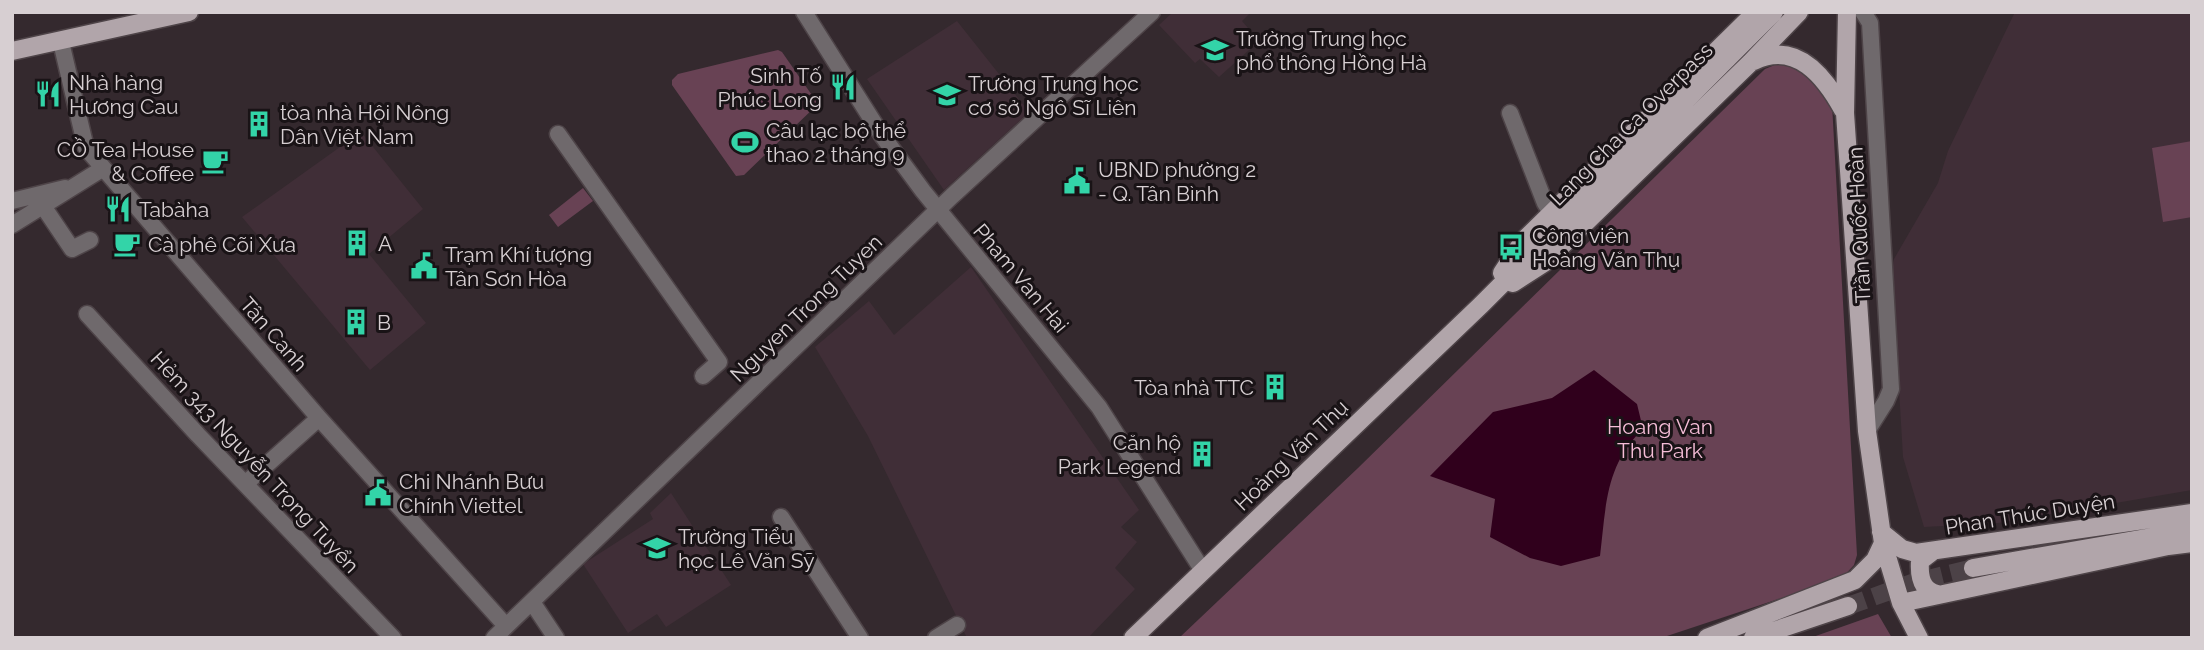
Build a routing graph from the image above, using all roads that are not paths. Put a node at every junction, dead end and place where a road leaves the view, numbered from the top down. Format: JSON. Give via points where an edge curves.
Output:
{"nodes":[{"id":1,"x":189,"y":12,"type":"edge"},
{"id":2,"x":804,"y":12,"type":"edge"},
{"id":3,"x":1152,"y":12,"type":"edge"},
{"id":4,"x":1756,"y":12,"type":"edge"},
{"id":5,"x":1774,"y":12,"type":"edge"},
{"id":6,"x":1799,"y":12,"type":"edge"},
{"id":7,"x":1847,"y":12,"type":"edge"},
{"id":8,"x":1863,"y":12,"type":"edge"},
{"id":9,"x":61,"y":42,"type":"junction"},
{"id":10,"x":12,"y":51,"type":"edge"},
{"id":11,"x":1751,"y":63,"type":"junction"},
{"id":12,"x":1510,"y":113,"type":"dead end"},
{"id":13,"x":1845,"y":113,"type":"junction"},
{"id":14,"x":558,"y":134,"type":"dead end"},
{"id":15,"x":102,"y":169,"type":"junction"},
{"id":16,"x":81,"y":184,"type":"junction"},
{"id":17,"x":12,"y":201,"type":"edge"},
{"id":18,"x":43,"y":206,"type":"junction"},
{"id":19,"x":938,"y":210,"type":"junction"},
{"id":20,"x":1551,"y":214,"type":"junction"},
{"id":21,"x":12,"y":225,"type":"edge"},
{"id":22,"x":1549,"y":237,"type":"joint"},
{"id":23,"x":89,"y":240,"type":"dead end"},
{"id":24,"x":1481,"y":305,"type":"junction"},
{"id":25,"x":87,"y":314,"type":"dead end"},
{"id":26,"x":703,"y":376,"type":"dead end"},
{"id":27,"x":319,"y":418,"type":"junction"},
{"id":28,"x":1867,"y":431,"type":"junction"},
{"id":29,"x":245,"y":484,"type":"junction"},
{"id":30,"x":2192,"y":513,"type":"edge"},
{"id":31,"x":781,"y":517,"type":"dead end"},
{"id":32,"x":2192,"y":530,"type":"edge"},
{"id":33,"x":1882,"y":537,"type":"junction"},
{"id":34,"x":2192,"y":543,"type":"edge"},
{"id":35,"x":1933,"y":551,"type":"junction"},
{"id":36,"x":1973,"y":568,"type":"tunnel mouth"},
{"id":37,"x":1203,"y":571,"type":"junction"},
{"id":38,"x":1937,"y":594,"type":"junction"},
{"id":39,"x":532,"y":602,"type":"junction"},
{"id":40,"x":1901,"y":603,"type":"junction"},
{"id":41,"x":1848,"y":606,"type":"tunnel mouth"},
{"id":42,"x":957,"y":625,"type":"dead end"},
{"id":43,"x":500,"y":632,"type":"edge"},
{"id":44,"x":393,"y":638,"type":"edge"},
{"id":45,"x":556,"y":638,"type":"edge"},
{"id":46,"x":860,"y":638,"type":"edge"},
{"id":47,"x":936,"y":638,"type":"edge"},
{"id":48,"x":1133,"y":638,"type":"edge"},
{"id":49,"x":1707,"y":638,"type":"edge"},
{"id":50,"x":1753,"y":638,"type":"edge"},
{"id":51,"x":1919,"y":638,"type":"edge"}],
"edges":[{"from":1,"to":9,"type":"main road"},
{"from":2,"to":19,"type":"street","name":"Pham Van Hai","via":[[881,134]]},
{"from":3,"to":19,"type":"street","name":"Nguyen Trong Tuyen"},
{"from":4,"to":20,"type":"main road","name":"Hoàng Văn Thụ"},
{"from":5,"to":22,"type":"main road","name":"Lang Cha Ca Overpass"},
{"from":6,"to":11,"type":"main road","name":"Hoàng Văn Thụ"},
{"from":7,"to":13,"type":"main road","name":"Trần Quốc Hoàn"},
{"from":8,"to":28,"type":"street","name":"Trần Quốc Hoàn","via":[[1870,23],[1891,389]]},
{"from":9,"to":10,"type":"main road"},
{"from":9,"to":15,"type":"street","name":"Tân Canh","via":[[86,148]]},
{"from":11,"to":13,"type":"main road","via":[[1773,54],[1802,62],[1828,84]]},
{"from":11,"to":24,"type":"main road","name":"Hoàng Văn Thụ","via":[[1544,263]]},
{"from":12,"to":20,"type":"street"},
{"from":13,"to":28,"type":"main road","name":"Trần Quốc Hoàn"},
{"from":14,"to":26,"type":"street","via":[[719,362]]},
{"from":15,"to":16,"type":"street"},
{"from":15,"to":27,"type":"street","name":"Tân Canh"},
{"from":16,"to":17,"type":"street"},
{"from":16,"to":18,"type":"street"},
{"from":18,"to":21,"type":"street"},
{"from":18,"to":23,"type":"street","via":[[72,249]]},
{"from":19,"to":37,"type":"street","name":"Pham Van Hai","via":[[1100,407]]},
{"from":19,"to":39,"type":"street","name":"Nguyen Trong Tuyen"},
{"from":20,"to":24,"type":"main road","name":"Hoàng Văn Thụ","via":[[1523,241]]},
{"from":22,"to":24,"type":"main road","name":"Hoàng Văn Thụ"},
{"from":24,"to":37,"type":"main road","name":"Hoàng Văn Thụ"},
{"from":25,"to":29,"type":"street","name":"Hẻm 343 Nguyễn Trọng Tuyển"},
{"from":27,"to":29,"type":"street"},
{"from":27,"to":43,"type":"street","name":"Tân Canh"},
{"from":28,"to":33,"type":"main road","name":"Trần Quốc Hoàn"},
{"from":29,"to":44,"type":"street","name":"Hẻm 343 Nguyễn Trọng Tuyển"},
{"from":30,"to":35,"type":"main road","name":"Phan Thúc Duyện"},
{"from":31,"to":46,"type":"street"},
{"from":32,"to":36,"type":"main road"},
{"from":33,"to":35,"type":"main road","name":"Phan Thúc Duyện","via":[[1908,552]]},
{"from":33,"to":40,"type":"main road","name":"Trần Quốc Hoàn"},
{"from":33,"to":49,"type":"main road","via":[[1875,560],[1855,580]]},
{"from":34,"to":38,"type":"main road"},
{"from":35,"to":38,"type":"main road","via":[[1920,561],[1920,578]]},
{"from":37,"to":48,"type":"main road","name":"Hoàng Văn Thụ"},
{"from":38,"to":40,"type":"main road"},
{"from":39,"to":43,"type":"street","name":"Nguyen Trong Tuyen"},
{"from":39,"to":45,"type":"street"},
{"from":40,"to":51,"type":"main road","name":"Trần Quốc Hoàn"},
{"from":41,"to":50,"type":"main road"},
{"from":42,"to":47,"type":"street"}]}
